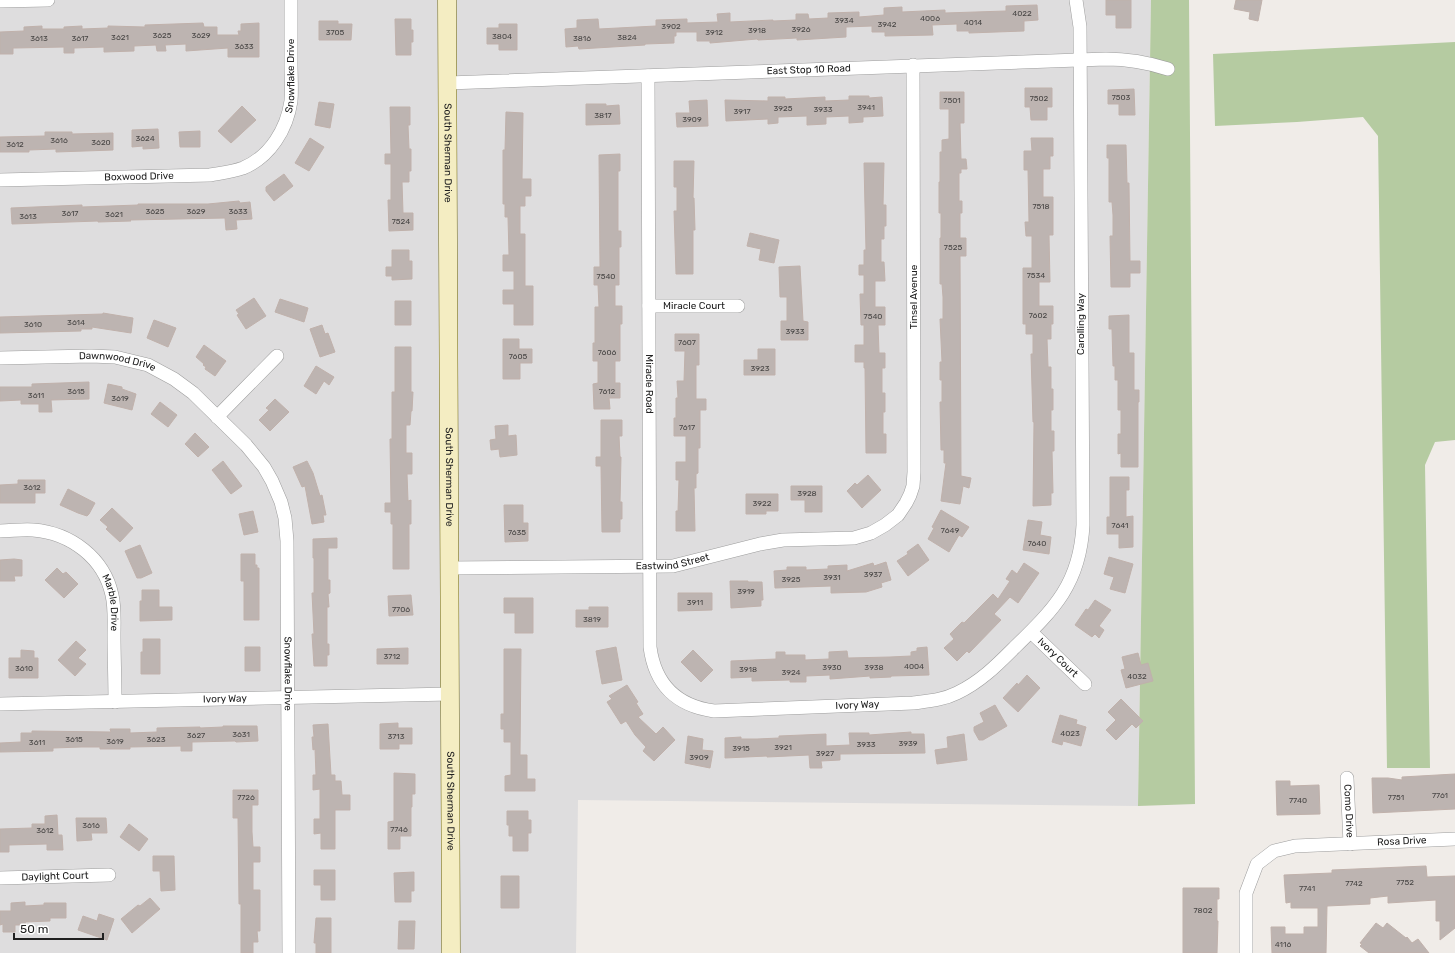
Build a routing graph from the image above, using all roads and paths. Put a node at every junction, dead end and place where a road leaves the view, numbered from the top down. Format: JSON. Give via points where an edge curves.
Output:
{"nodes":[{"id":1,"x":48,"y":0,"type":"edge"},
{"id":2,"x":291,"y":0,"type":"edge"},
{"id":3,"x":447,"y":0,"type":"edge"},
{"id":4,"x":1076,"y":0,"type":"edge"},
{"id":5,"x":0,"y":1,"type":"edge"},
{"id":6,"x":1080,"y":60,"type":"junction"},
{"id":7,"x":913,"y":65,"type":"junction"},
{"id":8,"x":1168,"y":69,"type":"dead end"},
{"id":9,"x":648,"y":76,"type":"junction"},
{"id":10,"x":448,"y":83,"type":"junction"},
{"id":11,"x":271,"y":147,"type":"joint"},
{"id":12,"x":0,"y":180,"type":"edge"},
{"id":13,"x":649,"y":306,"type":"junction"},
{"id":14,"x":738,"y":306,"type":"dead end"},
{"id":15,"x":277,"y":356,"type":"dead end"},
{"id":16,"x":0,"y":358,"type":"edge"},
{"id":17,"x":217,"y":417,"type":"junction"},
{"id":18,"x":890,"y":522,"type":"joint"},
{"id":19,"x":0,"y":531,"type":"edge"},
{"id":20,"x":650,"y":566,"type":"junction"},
{"id":21,"x":449,"y":568,"type":"junction"},
{"id":22,"x":1031,"y":632,"type":"junction"},
{"id":23,"x":1085,"y":684,"type":"dead end"},
{"id":24,"x":667,"y":688,"type":"joint"},
{"id":25,"x":450,"y":694,"type":"junction"},
{"id":26,"x":287,"y":698,"type":"junction"},
{"id":27,"x":115,"y":702,"type":"junction"},
{"id":28,"x":0,"y":704,"type":"edge"},
{"id":29,"x":1347,"y":778,"type":"dead end"},
{"id":30,"x":1455,"y":839,"type":"edge"},
{"id":31,"x":1350,"y":844,"type":"junction"},
{"id":32,"x":109,"y":875,"type":"dead end"},
{"id":33,"x":0,"y":878,"type":"edge"},
{"id":34,"x":289,"y":953,"type":"edge"},
{"id":35,"x":450,"y":953,"type":"edge"},
{"id":36,"x":1246,"y":953,"type":"edge"}],
"edges":[{"from":1,"to":5,"type":"street"},
{"from":2,"to":11,"type":"street","name":"Snowflake Drive","via":[[291,100],[285,123]]},
{"from":3,"to":10,"type":"street","name":"South Sherman Drive"},
{"from":4,"to":6,"type":"street","name":"Carolling Way","via":[[1080,22]]},
{"from":6,"to":7,"type":"street","name":"East Stop 10 Road"},
{"from":6,"to":8,"type":"street","name":"East Stop 10 Road","via":[[1129,59]]},
{"from":6,"to":22,"type":"street","name":"Carolling Way","via":[[1082,536],[1078,558],[1066,590]]},
{"from":7,"to":9,"type":"street","name":"East Stop 10 Road"},
{"from":7,"to":18,"type":"street","name":"Tinsel Avenue","via":[[914,476],[906,504]]},
{"from":9,"to":10,"type":"street","name":"East Stop 10 Road"},
{"from":9,"to":13,"type":"street","name":"Miracle Road"},
{"from":10,"to":21,"type":"street","name":"South Sherman Drive"},
{"from":11,"to":12,"type":"street","name":"Boxwood Drive","via":[[243,168],[227,173]]},
{"from":13,"to":14,"type":"street","name":"Miracle Court"},
{"from":13,"to":20,"type":"street","name":"Miracle Road"},
{"from":15,"to":17,"type":"street"},
{"from":16,"to":17,"type":"street","name":"Dawnwood Drive","via":[[104,356],[137,362],[158,370],[184,385]]},
{"from":17,"to":26,"type":"street","name":"Snowflake Drive","via":[[261,462],[272,481],[282,508],[287,541]]},
{"from":18,"to":20,"type":"street","name":"Eastwind Street","via":[[854,538],[783,540],[680,565]]},
{"from":19,"to":27,"type":"street","name":"Marble Drive","via":[[33,530],[67,538],[90,555],[104,574],[114,607]]},
{"from":20,"to":21,"type":"street","name":"Eastwind Street"},
{"from":20,"to":24,"type":"street","name":"Miracle Road","via":[[650,647],[655,670]]},
{"from":21,"to":25,"type":"street","name":"South Sherman Drive"},
{"from":22,"to":23,"type":"street","name":"Ivory Court"},
{"from":22,"to":24,"type":"street","name":"Ivory Way","via":[[988,674],[956,694],[934,701],[714,711],[686,704]]},
{"from":25,"to":26,"type":"street","name":"Ivory Way"},
{"from":25,"to":35,"type":"street","name":"South Sherman Drive"},
{"from":26,"to":27,"type":"street","name":"Ivory Way"},
{"from":26,"to":34,"type":"street","name":"Snowflake Drive"},
{"from":27,"to":28,"type":"street","name":"Ivory Way"},
{"from":29,"to":31,"type":"street","name":"Como Drive"},
{"from":30,"to":31,"type":"street","name":"Rosa Drive"},
{"from":31,"to":36,"type":"street","name":"Rosa Drive","via":[[1295,846],[1274,851],[1257,864],[1246,893]]},
{"from":32,"to":33,"type":"street","name":"Daylight Court"}]}
